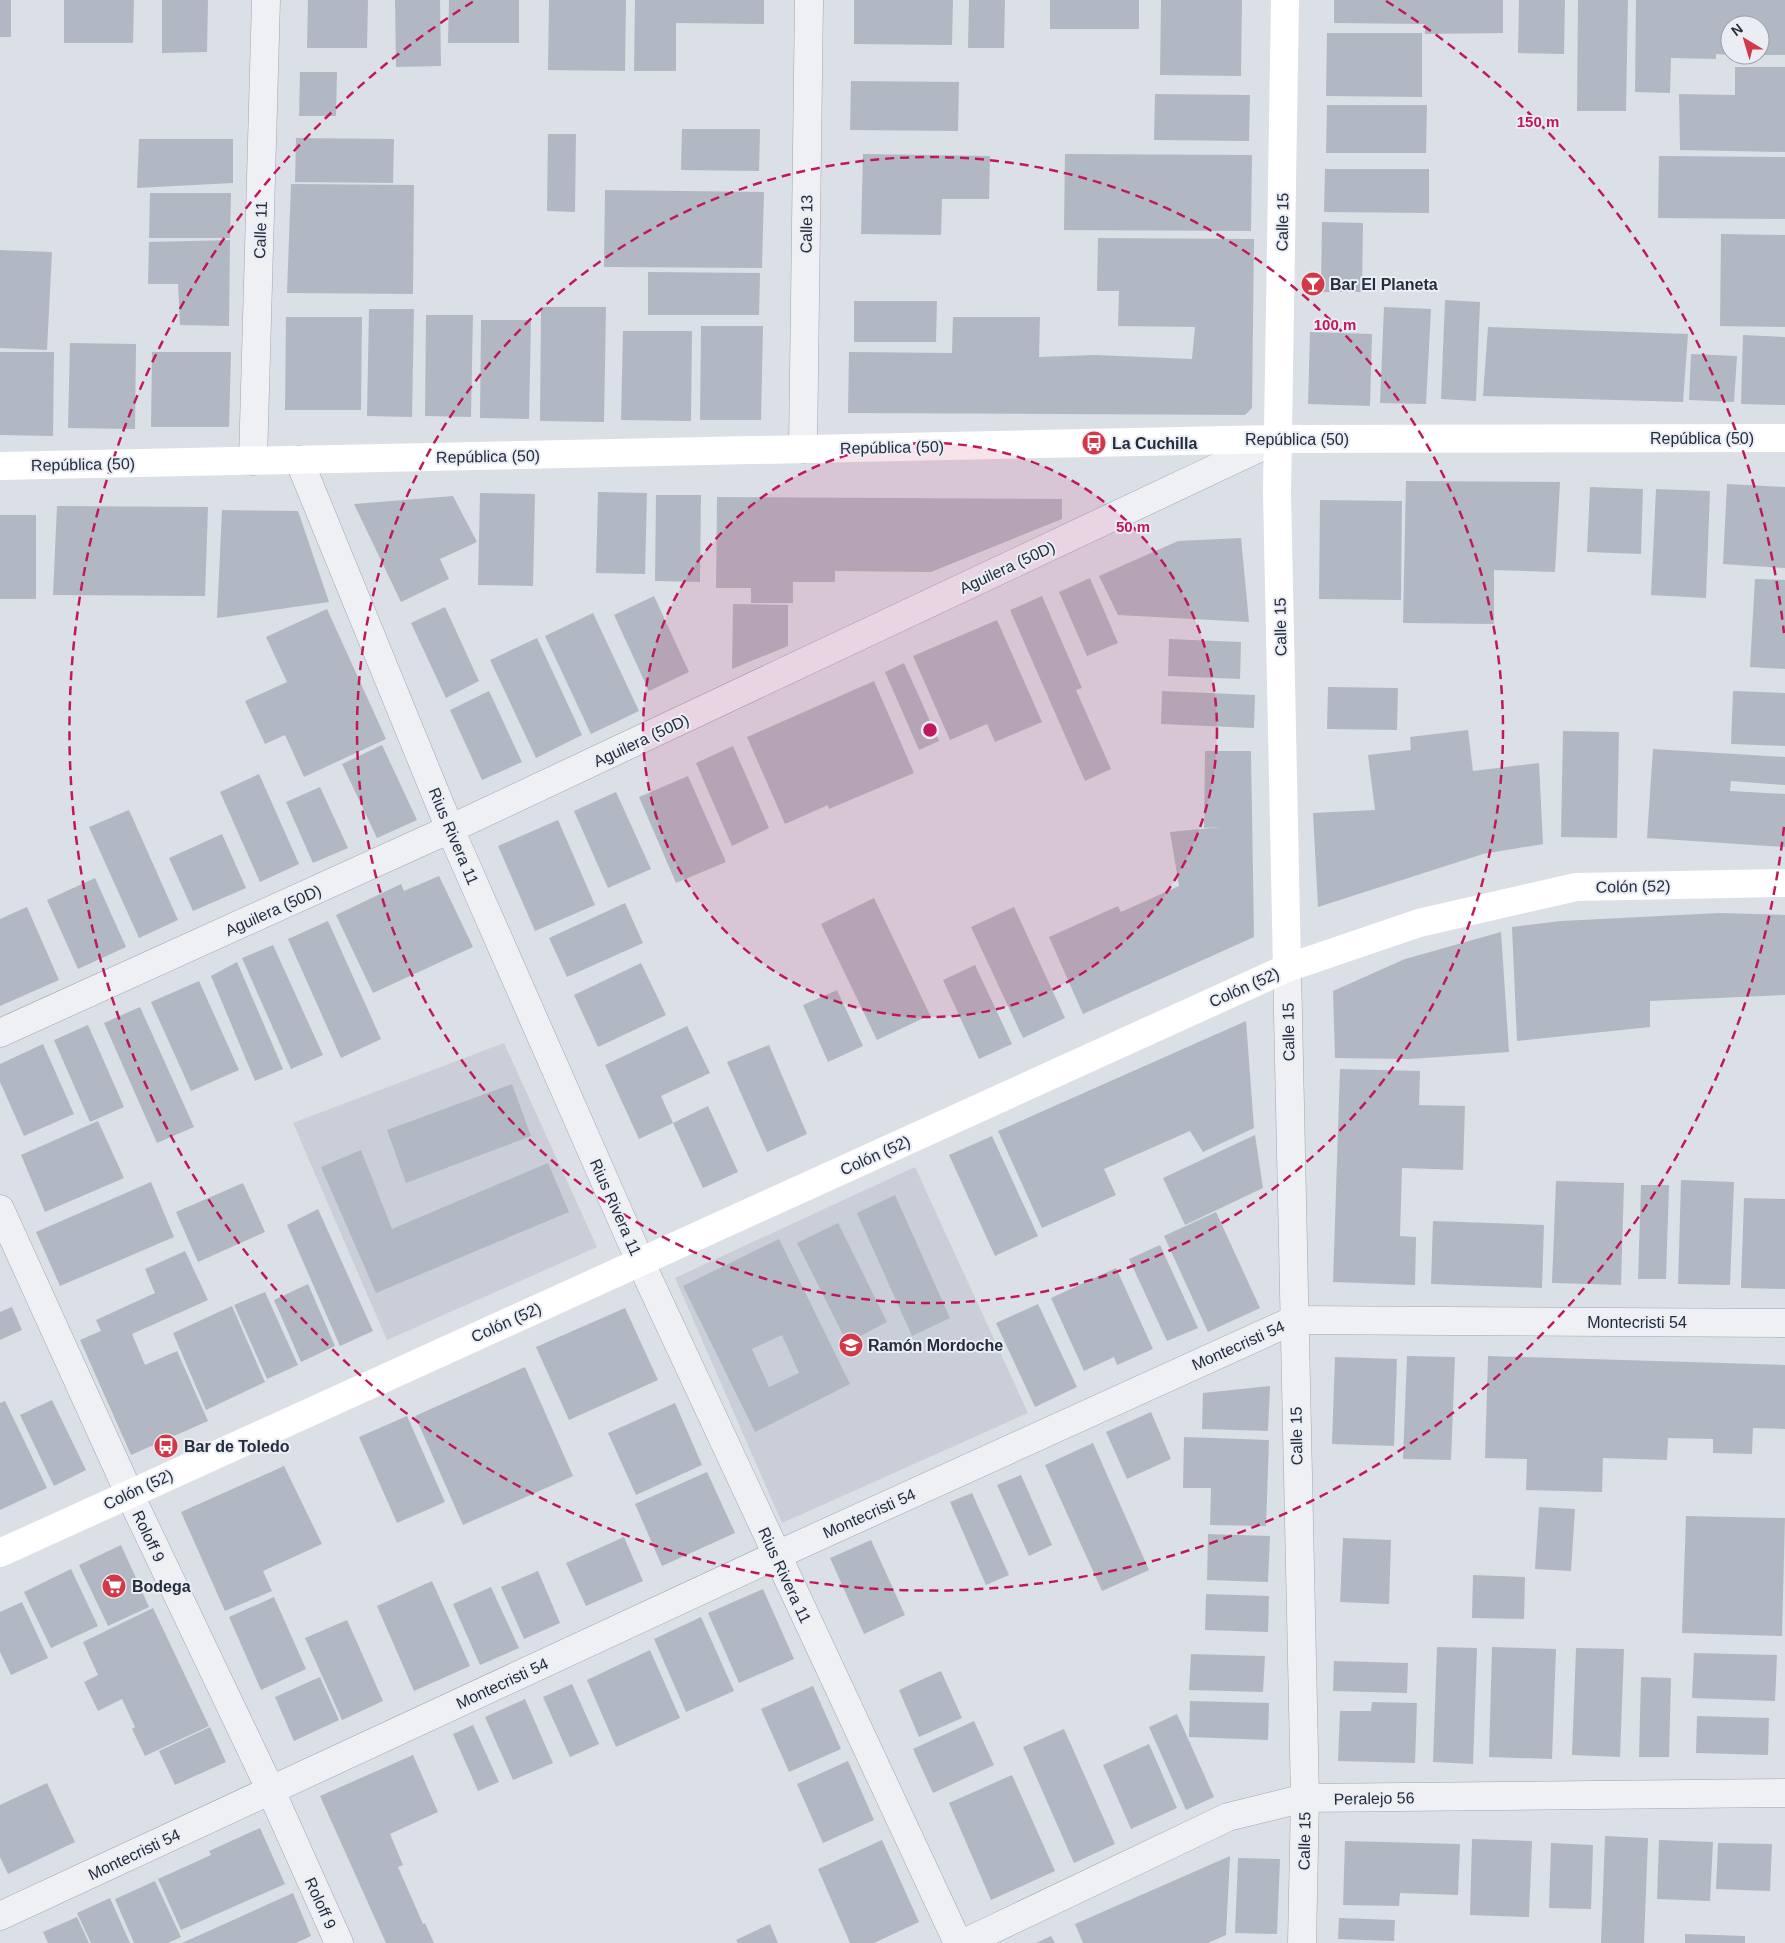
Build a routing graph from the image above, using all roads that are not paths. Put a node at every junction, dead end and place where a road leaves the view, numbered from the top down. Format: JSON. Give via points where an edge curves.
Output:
{"nodes":[{"id":1,"x":266,"y":0,"type":"edge"},
{"id":2,"x":809,"y":0,"type":"edge"},
{"id":3,"x":1285,"y":0,"type":"edge"},
{"id":4,"x":1785,"y":438,"type":"edge"},
{"id":5,"x":1278,"y":439,"type":"junction"},
{"id":6,"x":804,"y":449,"type":"junction"},
{"id":7,"x":299,"y":460,"type":"junction"},
{"id":8,"x":254,"y":461,"type":"junction"},
{"id":9,"x":0,"y":466,"type":"edge"},
{"id":10,"x":450,"y":829,"type":"junction"},
{"id":11,"x":1785,"y":882,"type":"edge"},
{"id":12,"x":1286,"y":968,"type":"junction"},
{"id":13,"x":0,"y":1033,"type":"edge"},
{"id":14,"x":0,"y":1209,"type":"edge"},
{"id":15,"x":640,"y":1262,"type":"junction"},
{"id":16,"x":1294,"y":1320,"type":"junction"},
{"id":17,"x":1785,"y":1323,"type":"edge"},
{"id":18,"x":129,"y":1493,"type":"junction"},
{"id":19,"x":0,"y":1553,"type":"edge"},
{"id":20,"x":775,"y":1556,"type":"junction"},
{"id":21,"x":271,"y":1791,"type":"junction"},
{"id":22,"x":1785,"y":1793,"type":"edge"},
{"id":23,"x":1305,"y":1798,"type":"junction"},
{"id":24,"x":0,"y":1916,"type":"edge"},
{"id":25,"x":339,"y":1943,"type":"edge"},
{"id":26,"x":958,"y":1943,"type":"edge"},
{"id":27,"x":964,"y":1943,"type":"edge"},
{"id":28,"x":1302,"y":1943,"type":"edge"}],
"edges":[{"from":1,"to":8,"type":"street","name":"Calle 11"},
{"from":2,"to":6,"type":"street","name":"Calle 13"},
{"from":3,"to":5,"type":"main road","name":"Calle 15"},
{"from":4,"to":5,"type":"main road","name":"República (50)"},
{"from":5,"to":6,"type":"main road","name":"República (50)"},
{"from":5,"to":10,"type":"street","name":"Aguilera (50D)"},
{"from":5,"to":12,"type":"main road","name":"Calle 15"},
{"from":6,"to":7,"type":"main road","name":"República (50)"},
{"from":7,"to":8,"type":"main road","name":"República (50)"},
{"from":7,"to":10,"type":"street","name":"Rius Rivera 11"},
{"from":8,"to":9,"type":"main road","name":"República (50)"},
{"from":10,"to":13,"type":"street","name":"Aguilera (50D)"},
{"from":10,"to":15,"type":"street","name":"Rius Rivera 11"},
{"from":11,"to":12,"type":"main road","name":"Colón (52)","via":[[1576,887],[1419,923]]},
{"from":12,"to":15,"type":"main road","name":"Colón (52)"},
{"from":12,"to":16,"type":"street","name":"Calle 15"},
{"from":14,"to":18,"type":"street","name":"Roloff 9"},
{"from":15,"to":18,"type":"main road","name":"Colón (52)"},
{"from":15,"to":20,"type":"street","name":"Rius Rivera 11"},
{"from":16,"to":17,"type":"street","name":"Montecristi 54"},
{"from":16,"to":20,"type":"street","name":"Montecristi 54"},
{"from":16,"to":23,"type":"street","name":"Calle 15"},
{"from":18,"to":19,"type":"main road","name":"Colón (52)"},
{"from":18,"to":21,"type":"street","name":"Roloff 9"},
{"from":20,"to":21,"type":"street","name":"Montecristi 54"},
{"from":20,"to":26,"type":"street","name":"Rius Rivera 11"},
{"from":21,"to":24,"type":"street","name":"Montecristi 54"},
{"from":21,"to":25,"type":"street","name":"Roloff 9"},
{"from":22,"to":23,"type":"street","name":"Peralejo 56"},
{"from":23,"to":27,"type":"street","name":"Peralejo 56","via":[[1228,1818]]},
{"from":23,"to":28,"type":"street","name":"Calle 15"}]}
